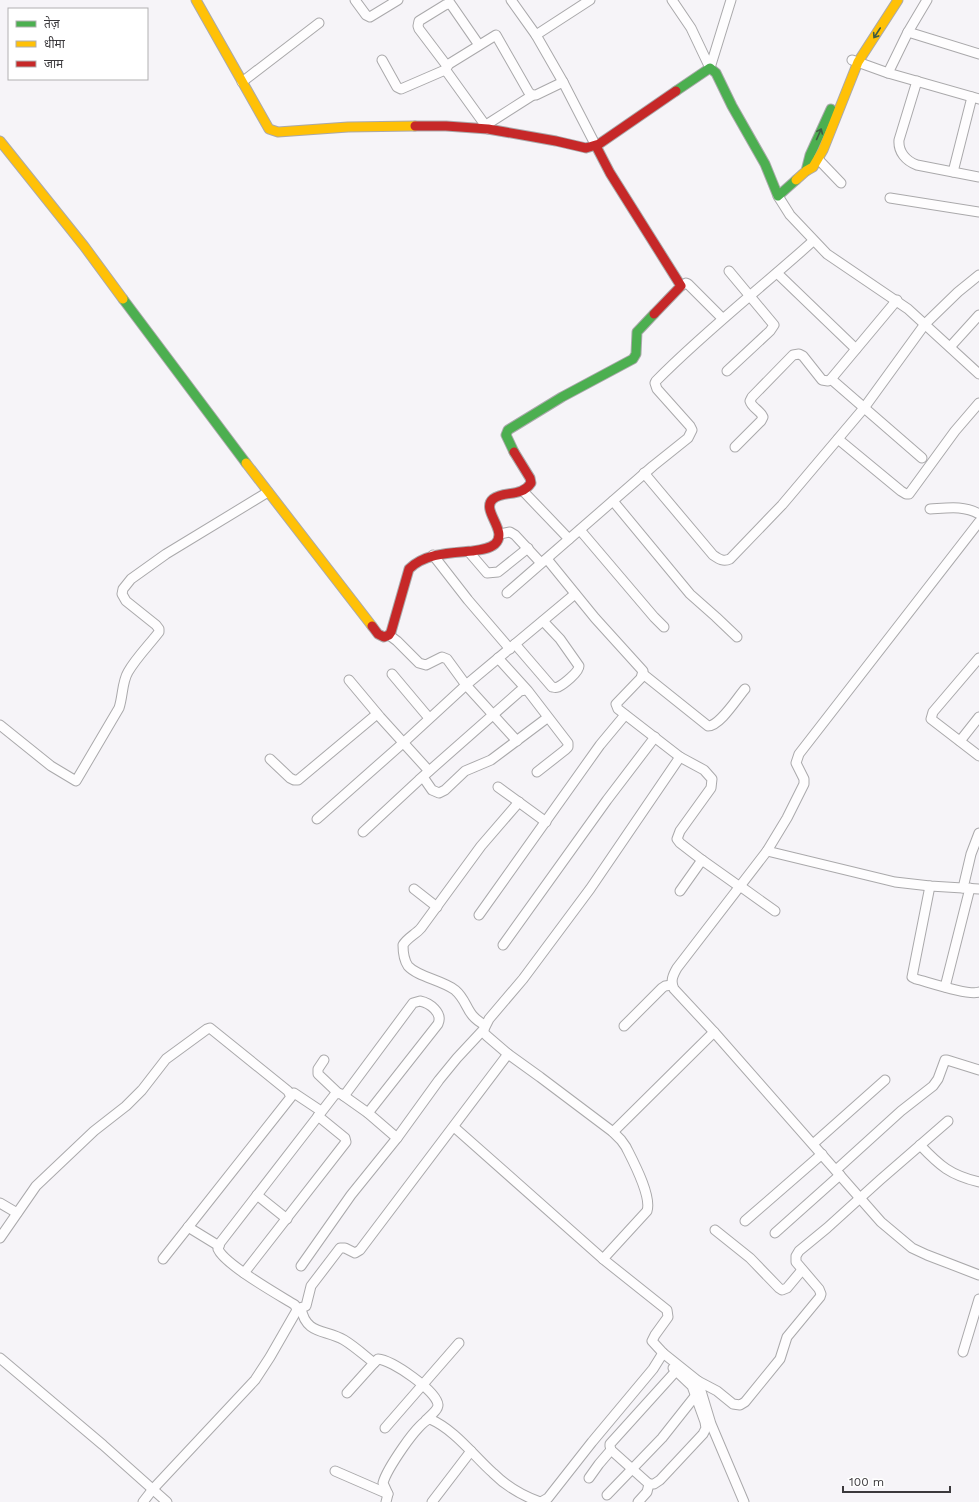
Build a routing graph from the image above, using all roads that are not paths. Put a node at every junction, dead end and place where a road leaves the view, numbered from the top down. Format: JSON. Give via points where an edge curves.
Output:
{"nodes":[{"id":1,"x":196,"y":0,"type":"edge"},
{"id":2,"x":355,"y":0,"type":"edge"},
{"id":3,"x":398,"y":0,"type":"edge"},
{"id":4,"x":511,"y":0,"type":"edge"},
{"id":5,"x":590,"y":0,"type":"edge"},
{"id":6,"x":672,"y":0,"type":"edge"},
{"id":7,"x":731,"y":0,"type":"edge"},
{"id":8,"x":888,"y":0,"type":"edge"},
{"id":9,"x":898,"y":0,"type":"edge"},
{"id":10,"x":927,"y":0,"type":"edge"},
{"id":11,"x":318,"y":23,"type":"dead end"},
{"id":12,"x":908,"y":32,"type":"junction"},
{"id":13,"x":536,"y":35,"type":"junction"},
{"id":14,"x":479,"y":45,"type":"junction"},
{"id":15,"x":979,"y":54,"type":"edge"},
{"id":16,"x":382,"y":60,"type":"dead end"},
{"id":17,"x":855,"y":61,"type":"junction"},
{"id":18,"x":446,"y":68,"type":"junction"},
{"id":19,"x":710,"y":68,"type":"junction"},
{"id":20,"x":888,"y":73,"type":"junction"},
{"id":21,"x":917,"y":81,"type":"junction"},
{"id":22,"x":242,"y":82,"type":"junction"},
{"id":23,"x":563,"y":82,"type":"junction"},
{"id":24,"x":533,"y":95,"type":"junction"},
{"id":25,"x":975,"y":98,"type":"edge"},
{"id":26,"x":487,"y":127,"type":"junction"},
{"id":27,"x":0,"y":140,"type":"edge"},
{"id":28,"x":596,"y":146,"type":"junction"},
{"id":29,"x":818,"y":159,"type":"junction"},
{"id":30,"x":806,"y":171,"type":"junction"},
{"id":31,"x":953,"y":172,"type":"junction"},
{"id":32,"x":979,"y":177,"type":"edge"},
{"id":33,"x":841,"y":183,"type":"dead end"},
{"id":34,"x":778,"y":196,"type":"junction"},
{"id":35,"x":890,"y":198,"type":"dead end"},
{"id":36,"x":979,"y":212,"type":"edge"},
{"id":37,"x":813,"y":241,"type":"junction"},
{"id":38,"x":729,"y":271,"type":"dead end"},
{"id":39,"x":777,"y":273,"type":"junction"},
{"id":40,"x":979,"y":276,"type":"edge"},
{"id":41,"x":681,"y":286,"type":"junction"},
{"id":42,"x":750,"y":297,"type":"junction"},
{"id":43,"x":897,"y":300,"type":"junction"},
{"id":44,"x":979,"y":315,"type":"edge"},
{"id":45,"x":722,"y":318,"type":"junction"},
{"id":46,"x":925,"y":324,"type":"junction"},
{"id":47,"x":950,"y":347,"type":"junction"},
{"id":48,"x":856,"y":349,"type":"junction"},
{"id":49,"x":977,"y":369,"type":"edge"},
{"id":50,"x":727,"y":371,"type":"dead end"},
{"id":51,"x":831,"y":379,"type":"junction"},
{"id":52,"x":979,"y":403,"type":"edge"},
{"id":53,"x":864,"y":408,"type":"junction"},
{"id":54,"x":838,"y":439,"type":"junction"},
{"id":55,"x":735,"y":447,"type":"dead end"},
{"id":56,"x":922,"y":458,"type":"dead end"},
{"id":57,"x":644,"y":473,"type":"junction"},
{"id":58,"x":523,"y":491,"type":"junction"},
{"id":59,"x":268,"y":492,"type":"junction"},
{"id":60,"x":613,"y":501,"type":"junction"},
{"id":61,"x":930,"y":509,"type":"dead end"},
{"id":62,"x":979,"y":514,"type":"edge"},
{"id":63,"x":979,"y":522,"type":"edge"},
{"id":64,"x":580,"y":530,"type":"junction"},
{"id":65,"x":500,"y":534,"type":"junction"},
{"id":66,"x":569,"y":539,"type":"junction"},
{"id":67,"x":528,"y":548,"type":"junction"},
{"id":68,"x":469,"y":552,"type":"junction"},
{"id":69,"x":433,"y":555,"type":"junction"},
{"id":70,"x":544,"y":561,"type":"junction"},
{"id":71,"x":507,"y":593,"type":"dead end"},
{"id":72,"x":575,"y":594,"type":"junction"},
{"id":73,"x":544,"y":620,"type":"junction"},
{"id":74,"x":664,"y":627,"type":"dead end"},
{"id":75,"x":389,"y":635,"type":"junction"},
{"id":76,"x":737,"y":637,"type":"dead end"},
{"id":77,"x":513,"y":646,"type":"junction"},
{"id":78,"x":498,"y":658,"type":"junction"},
{"id":79,"x":979,"y":658,"type":"edge"},
{"id":80,"x":392,"y":674,"type":"dead end"},
{"id":81,"x":643,"y":674,"type":"junction"},
{"id":82,"x":349,"y":680,"type":"dead end"},
{"id":83,"x":466,"y":685,"type":"junction"},
{"id":84,"x":745,"y":689,"type":"dead end"},
{"id":85,"x":525,"y":690,"type":"junction"},
{"id":86,"x":377,"y":714,"type":"junction"},
{"id":87,"x":493,"y":714,"type":"junction"},
{"id":88,"x":626,"y":715,"type":"junction"},
{"id":89,"x":979,"y":717,"type":"edge"},
{"id":90,"x":429,"y":718,"type":"junction"},
{"id":91,"x":547,"y":718,"type":"junction"},
{"id":92,"x":0,"y":725,"type":"edge"},
{"id":93,"x":655,"y":737,"type":"junction"},
{"id":94,"x":517,"y":741,"type":"junction"},
{"id":95,"x":960,"y":741,"type":"junction"},
{"id":96,"x":403,"y":743,"type":"junction"},
{"id":97,"x":979,"y":756,"type":"edge"},
{"id":98,"x":680,"y":757,"type":"junction"},
{"id":99,"x":270,"y":759,"type":"dead end"},
{"id":100,"x":537,"y":772,"type":"dead end"},
{"id":101,"x":426,"y":774,"type":"junction"},
{"id":102,"x":498,"y":787,"type":"dead end"},
{"id":103,"x":519,"y":802,"type":"junction"},
{"id":104,"x":317,"y":819,"type":"dead end"},
{"id":105,"x":546,"y":822,"type":"junction"},
{"id":106,"x":363,"y":832,"type":"dead end"},
{"id":107,"x":979,"y":833,"type":"edge"},
{"id":108,"x":767,"y":851,"type":"junction"},
{"id":109,"x":702,"y":860,"type":"junction"},
{"id":110,"x":930,"y":886,"type":"junction"},
{"id":111,"x":740,"y":887,"type":"junction"},
{"id":112,"x":971,"y":888,"type":"edge"},
{"id":113,"x":414,"y":889,"type":"dead end"},
{"id":114,"x":680,"y":891,"type":"dead end"},
{"id":115,"x":437,"y":908,"type":"junction"},
{"id":116,"x":775,"y":911,"type":"dead end"},
{"id":117,"x":479,"y":915,"type":"dead end"},
{"id":118,"x":503,"y":946,"type":"dead end"},
{"id":119,"x":672,"y":985,"type":"junction"},
{"id":120,"x":945,"y":987,"type":"junction"},
{"id":121,"x":979,"y":992,"type":"edge"},
{"id":122,"x":624,"y":1026,"type":"dead end"},
{"id":123,"x":485,"y":1027,"type":"junction"},
{"id":124,"x":714,"y":1032,"type":"junction"},
{"id":125,"x":508,"y":1054,"type":"junction"},
{"id":126,"x":324,"y":1060,"type":"dead end"},
{"id":127,"x":979,"y":1070,"type":"edge"},
{"id":128,"x":885,"y":1080,"type":"dead end"},
{"id":129,"x":294,"y":1093,"type":"dead end"},
{"id":130,"x":341,"y":1094,"type":"junction"},
{"id":131,"x":368,"y":1113,"type":"junction"},
{"id":132,"x":320,"y":1114,"type":"junction"},
{"id":133,"x":948,"y":1121,"type":"dead end"},
{"id":134,"x":454,"y":1127,"type":"junction"},
{"id":135,"x":613,"y":1132,"type":"junction"},
{"id":136,"x":397,"y":1138,"type":"junction"},
{"id":137,"x":813,"y":1144,"type":"junction"},
{"id":138,"x":920,"y":1145,"type":"junction"},
{"id":139,"x":822,"y":1154,"type":"junction"},
{"id":140,"x":838,"y":1172,"type":"junction"},
{"id":141,"x":979,"y":1182,"type":"edge"},
{"id":142,"x":258,"y":1195,"type":"junction"},
{"id":143,"x":861,"y":1198,"type":"junction"},
{"id":144,"x":0,"y":1203,"type":"edge"},
{"id":145,"x":17,"y":1213,"type":"junction"},
{"id":146,"x":287,"y":1219,"type":"junction"},
{"id":147,"x":745,"y":1221,"type":"dead end"},
{"id":148,"x":188,"y":1227,"type":"junction"},
{"id":149,"x":716,"y":1230,"type":"dead end"},
{"id":150,"x":775,"y":1232,"type":"dead end"},
{"id":151,"x":0,"y":1238,"type":"edge"},
{"id":152,"x":218,"y":1246,"type":"junction"},
{"id":153,"x":163,"y":1259,"type":"dead end"},
{"id":154,"x":603,"y":1259,"type":"junction"},
{"id":155,"x":301,"y":1266,"type":"dead end"},
{"id":156,"x":802,"y":1270,"type":"junction"},
{"id":157,"x":244,"y":1273,"type":"junction"},
{"id":158,"x":979,"y":1275,"type":"edge"},
{"id":159,"x":979,"y":1299,"type":"edge"},
{"id":160,"x":299,"y":1309,"type":"junction"},
{"id":161,"x":459,"y":1342,"type":"dead end"},
{"id":162,"x":964,"y":1352,"type":"dead end"},
{"id":163,"x":666,"y":1356,"type":"junction"},
{"id":164,"x":0,"y":1358,"type":"edge"},
{"id":165,"x":374,"y":1362,"type":"junction"},
{"id":166,"x":676,"y":1372,"type":"junction"},
{"id":167,"x":698,"y":1381,"type":"junction"},
{"id":168,"x":421,"y":1385,"type":"junction"},
{"id":169,"x":347,"y":1393,"type":"dead end"},
{"id":170,"x":696,"y":1395,"type":"junction"},
{"id":171,"x":426,"y":1420,"type":"junction"},
{"id":172,"x":386,"y":1428,"type":"dead end"},
{"id":173,"x":612,"y":1450,"type":"junction"},
{"id":174,"x":471,"y":1451,"type":"junction"},
{"id":175,"x":632,"y":1469,"type":"junction"},
{"id":176,"x":335,"y":1471,"type":"dead end"},
{"id":177,"x":589,"y":1478,"type":"dead end"},
{"id":178,"x":649,"y":1484,"type":"junction"},
{"id":179,"x":153,"y":1489,"type":"junction"},
{"id":180,"x":606,"y":1495,"type":"dead end"},
{"id":181,"x":387,"y":1498,"type":"edge"},
{"id":182,"x":526,"y":1499,"type":"edge"},
{"id":183,"x":143,"y":1502,"type":"edge"},
{"id":184,"x":167,"y":1502,"type":"edge"},
{"id":185,"x":432,"y":1502,"type":"edge"},
{"id":186,"x":544,"y":1502,"type":"edge"},
{"id":187,"x":638,"y":1502,"type":"edge"},
{"id":188,"x":744,"y":1502,"type":"edge"}],
"edges":[{"from":1,"to":22,"type":"street"},
{"from":2,"to":3,"type":"street","via":[[370,17]]},
{"from":4,"to":13,"type":"street"},
{"from":5,"to":13,"type":"street"},
{"from":6,"to":19,"type":"street","via":[[694,34]]},
{"from":7,"to":19,"type":"street"},
{"from":8,"to":17,"type":"street","via":[[867,32]]},
{"from":9,"to":17,"type":"street","one_way":true},
{"from":10,"to":12,"type":"street"},
{"from":11,"to":22,"type":"street"},
{"from":12,"to":15,"type":"street"},
{"from":12,"to":20,"type":"street"},
{"from":13,"to":23,"type":"street"},
{"from":14,"to":18,"type":"street"},
{"from":14,"to":18,"type":"street","via":[[450,3],[419,21],[419,29]]},
{"from":14,"to":24,"type":"street","via":[[496,35],[528,91]]},
{"from":16,"to":18,"type":"street","via":[[397,87],[401,89]]},
{"from":17,"to":20,"type":"street"},
{"from":17,"to":29,"type":"street"},
{"from":30,"to":17,"type":"street","one_way":true,"via":[[810,155]]},
{"from":18,"to":26,"type":"street"},
{"from":19,"to":28,"type":"street"},
{"from":19,"to":34,"type":"street","via":[[716,73],[765,164]]},
{"from":20,"to":21,"type":"street"},
{"from":21,"to":25,"type":"street"},
{"from":21,"to":31,"type":"street","via":[[899,140],[902,154],[910,163]]},
{"from":22,"to":26,"type":"street","via":[[265,124],[269,129],[278,132],[348,127]]},
{"from":23,"to":24,"type":"street"},
{"from":23,"to":28,"type":"street"},
{"from":24,"to":26,"type":"street"},
{"from":25,"to":31,"type":"street"},
{"from":26,"to":28,"type":"street","via":[[586,148]]},
{"from":27,"to":59,"type":"street","via":[[84,246]]},
{"from":28,"to":41,"type":"street","via":[[610,173]]},
{"from":29,"to":30,"type":"street","via":[[813,167]]},
{"from":29,"to":33,"type":"street"},
{"from":30,"to":34,"type":"street"},
{"from":31,"to":32,"type":"street"},
{"from":34,"to":37,"type":"street","via":[[790,215]]},
{"from":35,"to":36,"type":"street"},
{"from":37,"to":39,"type":"street"},
{"from":37,"to":43,"type":"street","via":[[842,265]]},
{"from":38,"to":42,"type":"street"},
{"from":39,"to":42,"type":"street"},
{"from":39,"to":48,"type":"street"},
{"from":40,"to":46,"type":"street"},
{"from":41,"to":45,"type":"street","via":[[686,282]]},
{"from":41,"to":58,"type":"street","via":[[637,332],[633,359],[562,397],[507,432],[506,437],[531,481],[531,485]]},
{"from":42,"to":45,"type":"street"},
{"from":42,"to":50,"type":"street","via":[[773,322],[773,327]]},
{"from":43,"to":46,"type":"street"},
{"from":43,"to":48,"type":"street"},
{"from":44,"to":47,"type":"street"},
{"from":45,"to":57,"type":"street","via":[[654,383],[692,430],[688,438]]},
{"from":46,"to":47,"type":"street"},
{"from":46,"to":53,"type":"street"},
{"from":47,"to":49,"type":"street"},
{"from":48,"to":51,"type":"street"},
{"from":51,"to":53,"type":"street"},
{"from":51,"to":55,"type":"street","via":[[822,380],[803,356],[794,355],[750,401],[763,417]]},
{"from":52,"to":54,"type":"street","via":[[909,494],[901,491]]},
{"from":53,"to":54,"type":"street"},
{"from":53,"to":56,"type":"street"},
{"from":54,"to":57,"type":"street","via":[[782,505],[734,556],[725,561],[713,556]]},
{"from":57,"to":60,"type":"street"},
{"from":58,"to":65,"type":"street","via":[[491,500],[490,509]]},
{"from":58,"to":66,"type":"street"},
{"from":59,"to":75,"type":"street","via":[[375,630],[384,637]]},
{"from":59,"to":92,"type":"street","via":[[166,554],[131,579],[123,589],[122,594],[126,601],[156,625],[159,632],[128,672],[118,708],[76,781],[52,766]]},
{"from":60,"to":64,"type":"street"},
{"from":60,"to":76,"type":"street","via":[[690,594]]},
{"from":61,"to":62,"type":"street","via":[[955,507]]},
{"from":63,"to":108,"type":"street","via":[[799,754],[796,763],[804,779],[803,788]]},
{"from":64,"to":66,"type":"street"},
{"from":64,"to":74,"type":"street"},
{"from":65,"to":67,"type":"street","via":[[510,532]]},
{"from":65,"to":68,"type":"street","via":[[491,546]]},
{"from":66,"to":70,"type":"street"},
{"from":67,"to":68,"type":"street","via":[[498,572],[493,573],[487,573]]},
{"from":67,"to":70,"type":"street"},
{"from":68,"to":69,"type":"street"},
{"from":69,"to":75,"type":"street","via":[[415,562],[409,569]]},
{"from":69,"to":77,"type":"street","via":[[468,600]]},
{"from":70,"to":71,"type":"street"},
{"from":70,"to":72,"type":"street"},
{"from":72,"to":73,"type":"street"},
{"from":72,"to":81,"type":"street","via":[[641,667]]},
{"from":73,"to":77,"type":"street"},
{"from":73,"to":77,"type":"street","via":[[579,666],[578,671],[558,687],[552,686]]},
{"from":75,"to":83,"type":"street","via":[[419,662],[426,665],[442,657],[447,659]]},
{"from":77,"to":78,"type":"street"},
{"from":78,"to":83,"type":"street"},
{"from":78,"to":85,"type":"street"},
{"from":79,"to":95,"type":"street","via":[[931,716],[933,722]]},
{"from":80,"to":90,"type":"street"},
{"from":81,"to":84,"type":"street","via":[[708,726],[719,720]]},
{"from":81,"to":88,"type":"street","via":[[616,704]]},
{"from":82,"to":86,"type":"street"},
{"from":83,"to":87,"type":"street"},
{"from":83,"to":90,"type":"street"},
{"from":85,"to":87,"type":"street","via":[[520,691]]},
{"from":85,"to":91,"type":"street"},
{"from":86,"to":96,"type":"street"},
{"from":86,"to":99,"type":"street","via":[[298,780],[290,778]]},
{"from":87,"to":94,"type":"street"},
{"from":87,"to":101,"type":"street"},
{"from":88,"to":93,"type":"street"},
{"from":88,"to":105,"type":"street","via":[[600,745]]},
{"from":89,"to":95,"type":"street"},
{"from":90,"to":96,"type":"street"},
{"from":91,"to":94,"type":"street"},
{"from":91,"to":100,"type":"street","via":[[566,739],[568,745]]},
{"from":93,"to":98,"type":"street"},
{"from":93,"to":118,"type":"street"},
{"from":94,"to":101,"type":"street","via":[[491,760],[465,771],[439,793],[432,790]]},
{"from":95,"to":97,"type":"street"},
{"from":96,"to":101,"type":"street"},
{"from":96,"to":104,"type":"street"},
{"from":98,"to":109,"type":"street","via":[[704,770],[712,779],[711,788],[677,835],[680,843]]},
{"from":98,"to":123,"type":"street","via":[[590,889]]},
{"from":101,"to":106,"type":"street"},
{"from":102,"to":103,"type":"street"},
{"from":103,"to":105,"type":"street"},
{"from":103,"to":115,"type":"street","via":[[472,858]]},
{"from":105,"to":117,"type":"street"},
{"from":107,"to":112,"type":"street","via":[[971,854]]},
{"from":108,"to":110,"type":"street","via":[[895,882]]},
{"from":108,"to":111,"type":"street"},
{"from":109,"to":111,"type":"street"},
{"from":109,"to":114,"type":"street"},
{"from":110,"to":112,"type":"street"},
{"from":110,"to":120,"type":"street","via":[[912,975],[916,979]]},
{"from":111,"to":116,"type":"street"},
{"from":111,"to":119,"type":"street","via":[[673,974]]},
{"from":112,"to":120,"type":"street"},
{"from":113,"to":115,"type":"street"},
{"from":115,"to":123,"type":"street","via":[[419,931],[404,942],[405,960],[414,971],[456,991],[472,1016]]},
{"from":119,"to":122,"type":"street","via":[[662,988]]},
{"from":119,"to":124,"type":"street"},
{"from":120,"to":121,"type":"street"},
{"from":123,"to":125,"type":"street","via":[[484,1033]]},
{"from":123,"to":136,"type":"street","via":[[450,1067]]},
{"from":124,"to":135,"type":"street"},
{"from":124,"to":137,"type":"street"},
{"from":125,"to":134,"type":"street"},
{"from":125,"to":135,"type":"street"},
{"from":126,"to":130,"type":"street","via":[[318,1074]]},
{"from":127,"to":140,"type":"street","via":[[945,1060],[933,1086],[901,1111]]},
{"from":128,"to":137,"type":"street"},
{"from":129,"to":132,"type":"street"},
{"from":130,"to":131,"type":"street"},
{"from":130,"to":131,"type":"street","via":[[413,1003],[420,1001],[429,1004],[438,1017],[438,1024]]},
{"from":130,"to":132,"type":"street","via":[[334,1095]]},
{"from":131,"to":136,"type":"street"},
{"from":132,"to":142,"type":"street"},
{"from":132,"to":146,"type":"street","via":[[346,1142]]},
{"from":133,"to":138,"type":"street"},
{"from":134,"to":154,"type":"street"},
{"from":134,"to":160,"type":"street","via":[[360,1250],[355,1253],[342,1248],[337,1251],[311,1286],[308,1304]]},
{"from":135,"to":154,"type":"street","via":[[630,1154],[648,1207]]},
{"from":136,"to":155,"type":"street","via":[[351,1195]]},
{"from":137,"to":139,"type":"street"},
{"from":138,"to":141,"type":"street","via":[[953,1174]]},
{"from":138,"to":143,"type":"street"},
{"from":139,"to":140,"type":"street"},
{"from":139,"to":147,"type":"street"},
{"from":140,"to":143,"type":"street"},
{"from":140,"to":150,"type":"street"},
{"from":142,"to":146,"type":"street"},
{"from":142,"to":152,"type":"street"},
{"from":143,"to":156,"type":"street","via":[[799,1251],[796,1262]]},
{"from":143,"to":158,"type":"street","via":[[881,1222],[907,1244],[926,1255]]},
{"from":144,"to":145,"type":"street"},
{"from":145,"to":148,"type":"street","via":[[36,1186],[94,1131],[126,1106],[166,1059],[210,1028],[288,1091],[291,1097]]},
{"from":145,"to":151,"type":"street"},
{"from":146,"to":157,"type":"street"},
{"from":148,"to":152,"type":"street"},
{"from":148,"to":153,"type":"street"},
{"from":149,"to":156,"type":"street","via":[[750,1258],[782,1290],[787,1288]]},
{"from":152,"to":157,"type":"street","via":[[222,1254]]},
{"from":154,"to":163,"type":"street","via":[[667,1310],[668,1317],[652,1341]]},
{"from":156,"to":167,"type":"street","via":[[819,1288],[820,1296],[787,1337],[780,1359],[744,1402],[740,1405],[733,1404],[717,1391]]},
{"from":157,"to":160,"type":"street"},
{"from":159,"to":162,"type":"street"},
{"from":160,"to":165,"type":"street","via":[[309,1326],[342,1339]]},
{"from":160,"to":179,"type":"street","via":[[255,1380]]},
{"from":161,"to":168,"type":"street"},
{"from":163,"to":166,"type":"street"},
{"from":163,"to":167,"type":"street"},
{"from":163,"to":186,"type":"street"},
{"from":164,"to":179,"type":"street"},
{"from":165,"to":168,"type":"street","via":[[380,1359],[400,1368]]},
{"from":165,"to":169,"type":"street"},
{"from":166,"to":170,"type":"street","via":[[690,1383]]},
{"from":166,"to":173,"type":"street","via":[[610,1444]]},
{"from":167,"to":188,"type":"street","via":[[711,1424]]},
{"from":168,"to":171,"type":"street","via":[[438,1404],[437,1409]]},
{"from":168,"to":172,"type":"street"},
{"from":170,"to":175,"type":"street","via":[[662,1438]]},
{"from":170,"to":178,"type":"street","via":[[705,1422],[705,1431],[660,1480]]},
{"from":171,"to":174,"type":"street","via":[[432,1420]]},
{"from":171,"to":181,"type":"street","via":[[399,1452],[387,1474],[384,1483]]},
{"from":173,"to":175,"type":"street"},
{"from":173,"to":177,"type":"street"},
{"from":174,"to":182,"type":"street","via":[[503,1482]]},
{"from":174,"to":185,"type":"street"},
{"from":175,"to":178,"type":"street"},
{"from":175,"to":180,"type":"street"},
{"from":176,"to":181,"type":"street"},
{"from":178,"to":187,"type":"street","via":[[647,1492]]},
{"from":179,"to":183,"type":"street"},
{"from":179,"to":184,"type":"street"},
{"from":182,"to":186,"type":"street"}]}
